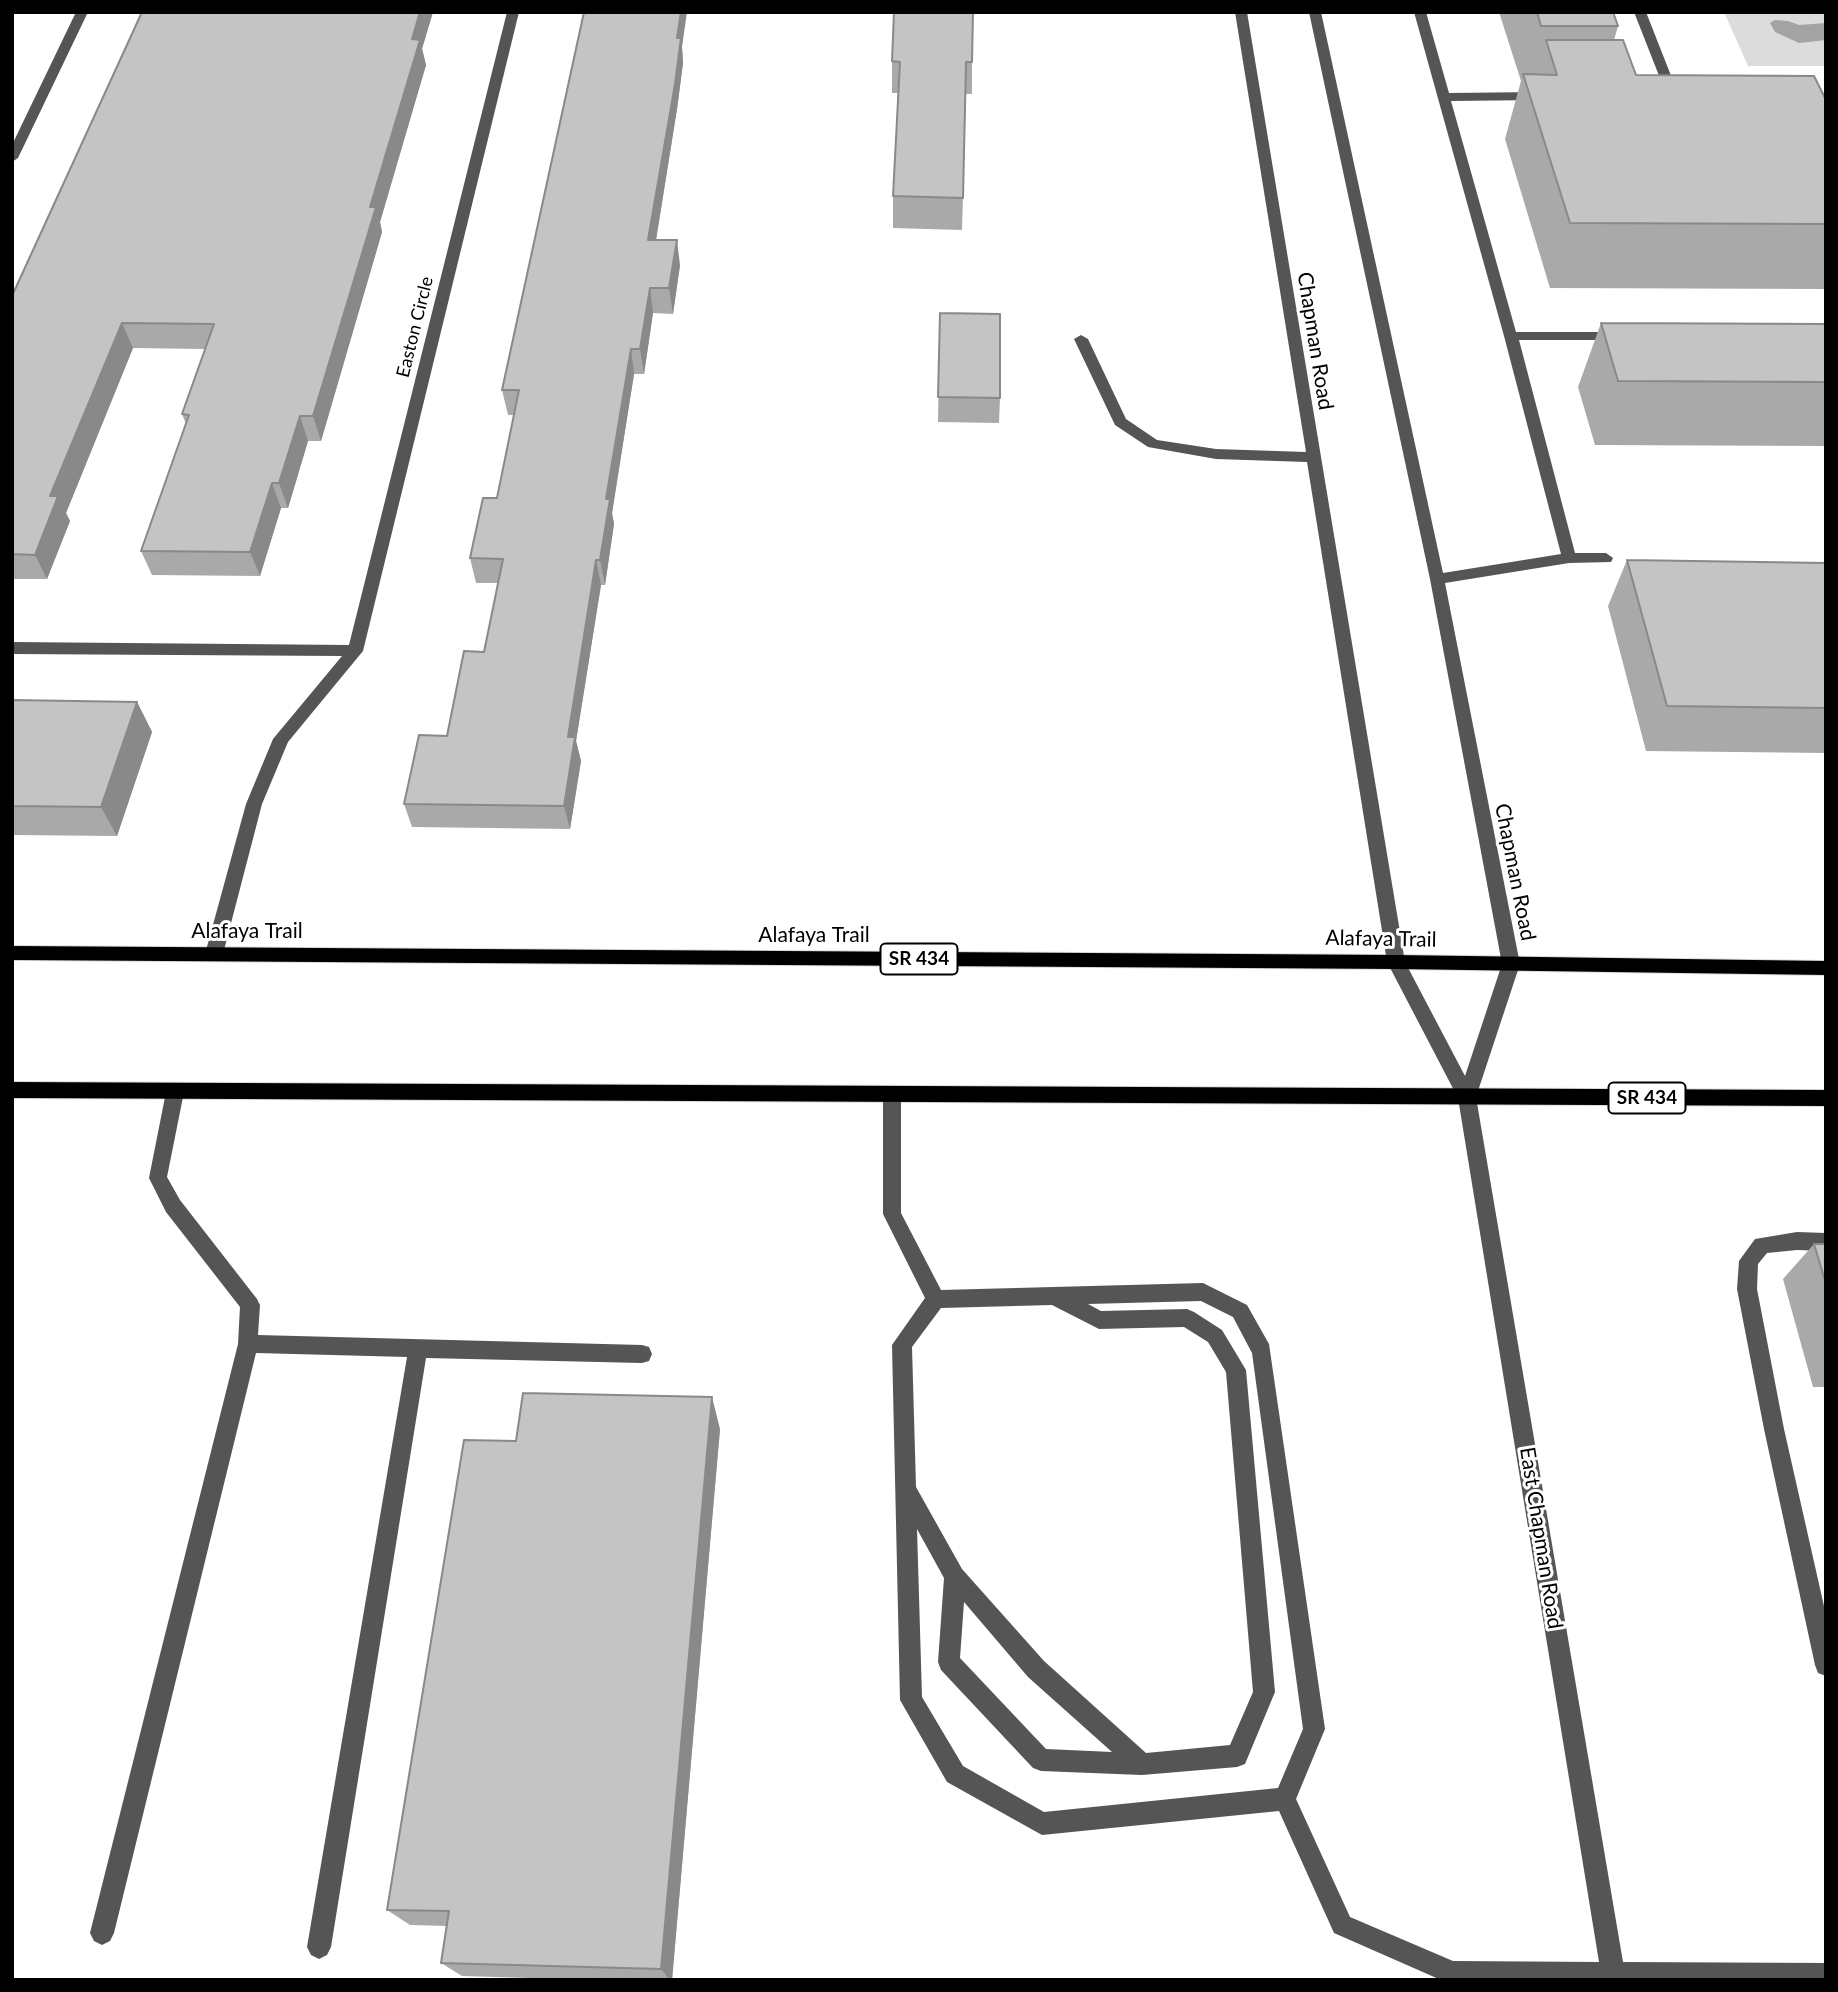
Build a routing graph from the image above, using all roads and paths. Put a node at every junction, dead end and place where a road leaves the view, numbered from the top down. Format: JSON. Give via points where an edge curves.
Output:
{"nodes":[{"id":1,"x":82,"y":12,"type":"edge"},
{"id":2,"x":513,"y":12,"type":"edge"},
{"id":3,"x":1241,"y":12,"type":"edge"},
{"id":4,"x":1315,"y":12,"type":"edge"},
{"id":5,"x":1420,"y":12,"type":"edge"},
{"id":6,"x":1640,"y":12,"type":"edge"},
{"id":7,"x":1552,"y":96,"type":"edge"},
{"id":8,"x":1687,"y":96,"type":"edge"},
{"id":9,"x":1445,"y":97,"type":"junction"},
{"id":10,"x":12,"y":158,"type":"edge"},
{"id":11,"x":1511,"y":336,"type":"junction"},
{"id":12,"x":1633,"y":336,"type":"edge"},
{"id":13,"x":1081,"y":339,"type":"dead end"},
{"id":14,"x":1312,"y":457,"type":"junction"},
{"id":15,"x":1569,"y":558,"type":"junction"},
{"id":16,"x":1606,"y":558,"type":"dead end"},
{"id":17,"x":1437,"y":579,"type":"junction"},
{"id":18,"x":12,"y":648,"type":"edge"},
{"id":19,"x":355,"y":651,"type":"junction"},
{"id":20,"x":12,"y":953,"type":"edge"},
{"id":21,"x":214,"y":954,"type":"junction"},
{"id":22,"x":1396,"y":962,"type":"junction"},
{"id":23,"x":1511,"y":964,"type":"junction"},
{"id":24,"x":1826,"y":968,"type":"edge"},
{"id":25,"x":12,"y":1090,"type":"edge"},
{"id":26,"x":175,"y":1092,"type":"junction"},
{"id":27,"x":891,"y":1095,"type":"junction"},
{"id":28,"x":1467,"y":1097,"type":"junction"},
{"id":29,"x":1826,"y":1098,"type":"edge"},
{"id":30,"x":1826,"y":1242,"type":"edge"},
{"id":31,"x":1055,"y":1296,"type":"junction"},
{"id":32,"x":936,"y":1299,"type":"junction"},
{"id":33,"x":248,"y":1344,"type":"junction"},
{"id":34,"x":418,"y":1349,"type":"junction"},
{"id":35,"x":642,"y":1354,"type":"dead end"},
{"id":36,"x":905,"y":1488,"type":"junction"},
{"id":37,"x":955,"y":1576,"type":"junction"},
{"id":38,"x":1826,"y":1665,"type":"edge"},
{"id":39,"x":1142,"y":1765,"type":"junction"},
{"id":40,"x":1285,"y":1799,"type":"junction"},
{"id":41,"x":102,"y":1933,"type":"dead end"},
{"id":42,"x":319,"y":1947,"type":"dead end"},
{"id":43,"x":1826,"y":1975,"type":"edge"},
{"id":44,"x":1614,"y":1977,"type":"edge"}],
"edges":[{"from":1,"to":10,"type":"street"},
{"from":2,"to":19,"type":"street","name":"Easton Circle"},
{"from":3,"to":14,"type":"street","name":"Chapman Road"},
{"from":4,"to":17,"type":"street","name":"Chapman Road"},
{"from":5,"to":9,"type":"street"},
{"from":6,"to":8,"type":"street","via":[[1666,96]]},
{"from":7,"to":9,"type":"street"},
{"from":9,"to":11,"type":"street"},
{"from":11,"to":12,"type":"street"},
{"from":11,"to":15,"type":"street"},
{"from":13,"to":14,"type":"street","via":[[1119,422],[1153,444],[1216,454]]},
{"from":14,"to":22,"type":"street","name":"Chapman Road"},
{"from":15,"to":16,"type":"street"},
{"from":15,"to":17,"type":"street"},
{"from":17,"to":23,"type":"street","name":"Chapman Road"},
{"from":18,"to":19,"type":"street"},
{"from":19,"to":21,"type":"street","name":"Easton Circle","via":[[281,739],[254,804]]},
{"from":20,"to":21,"type":"main road","name":"Alafaya Trail","number":"SR 434"},
{"from":21,"to":22,"type":"main road","name":"Alafaya Trail","number":"SR 434"},
{"from":22,"to":23,"type":"main road","name":"Alafaya Trail","number":"SR 434"},
{"from":22,"to":28,"type":"street","name":"Chapman Road"},
{"from":23,"to":24,"type":"main road","name":"Alafaya Trail","number":"SR 434"},
{"from":23,"to":28,"type":"street","name":"Chapman Road"},
{"from":25,"to":26,"type":"main road","number":"SR 434"},
{"from":26,"to":27,"type":"main road","number":"SR 434"},
{"from":26,"to":33,"type":"street","via":[[158,1178],[173,1206],[250,1305]]},
{"from":27,"to":28,"type":"main road","number":"SR 434"},
{"from":27,"to":32,"type":"street","via":[[892,1214]]},
{"from":28,"to":29,"type":"main road","number":"SR 434"},
{"from":28,"to":44,"type":"street","name":"East Chapman Road"},
{"from":30,"to":38,"type":"street","via":[[1762,1245],[1749,1261],[1747,1289]]},
{"from":31,"to":32,"type":"street"},
{"from":31,"to":39,"type":"street","via":[[1099,1320],[1187,1318],[1215,1336],[1236,1370],[1264,1692],[1237,1755]]},
{"from":31,"to":40,"type":"street","via":[[1203,1292],[1240,1311],[1262,1351],[1314,1729]]},
{"from":32,"to":36,"type":"street","via":[[902,1346]]},
{"from":33,"to":34,"type":"street"},
{"from":33,"to":41,"type":"street"},
{"from":34,"to":35,"type":"street"},
{"from":34,"to":42,"type":"street"},
{"from":36,"to":37,"type":"street"},
{"from":36,"to":40,"type":"street","via":[[911,1700],[955,1774],[1042,1824]]},
{"from":37,"to":39,"type":"street","via":[[1036,1669]]},
{"from":37,"to":39,"type":"street","via":[[948,1662],[1041,1760]]},
{"from":40,"to":44,"type":"street","via":[[1342,1926],[1453,1973]]},
{"from":43,"to":44,"type":"street"}]}
